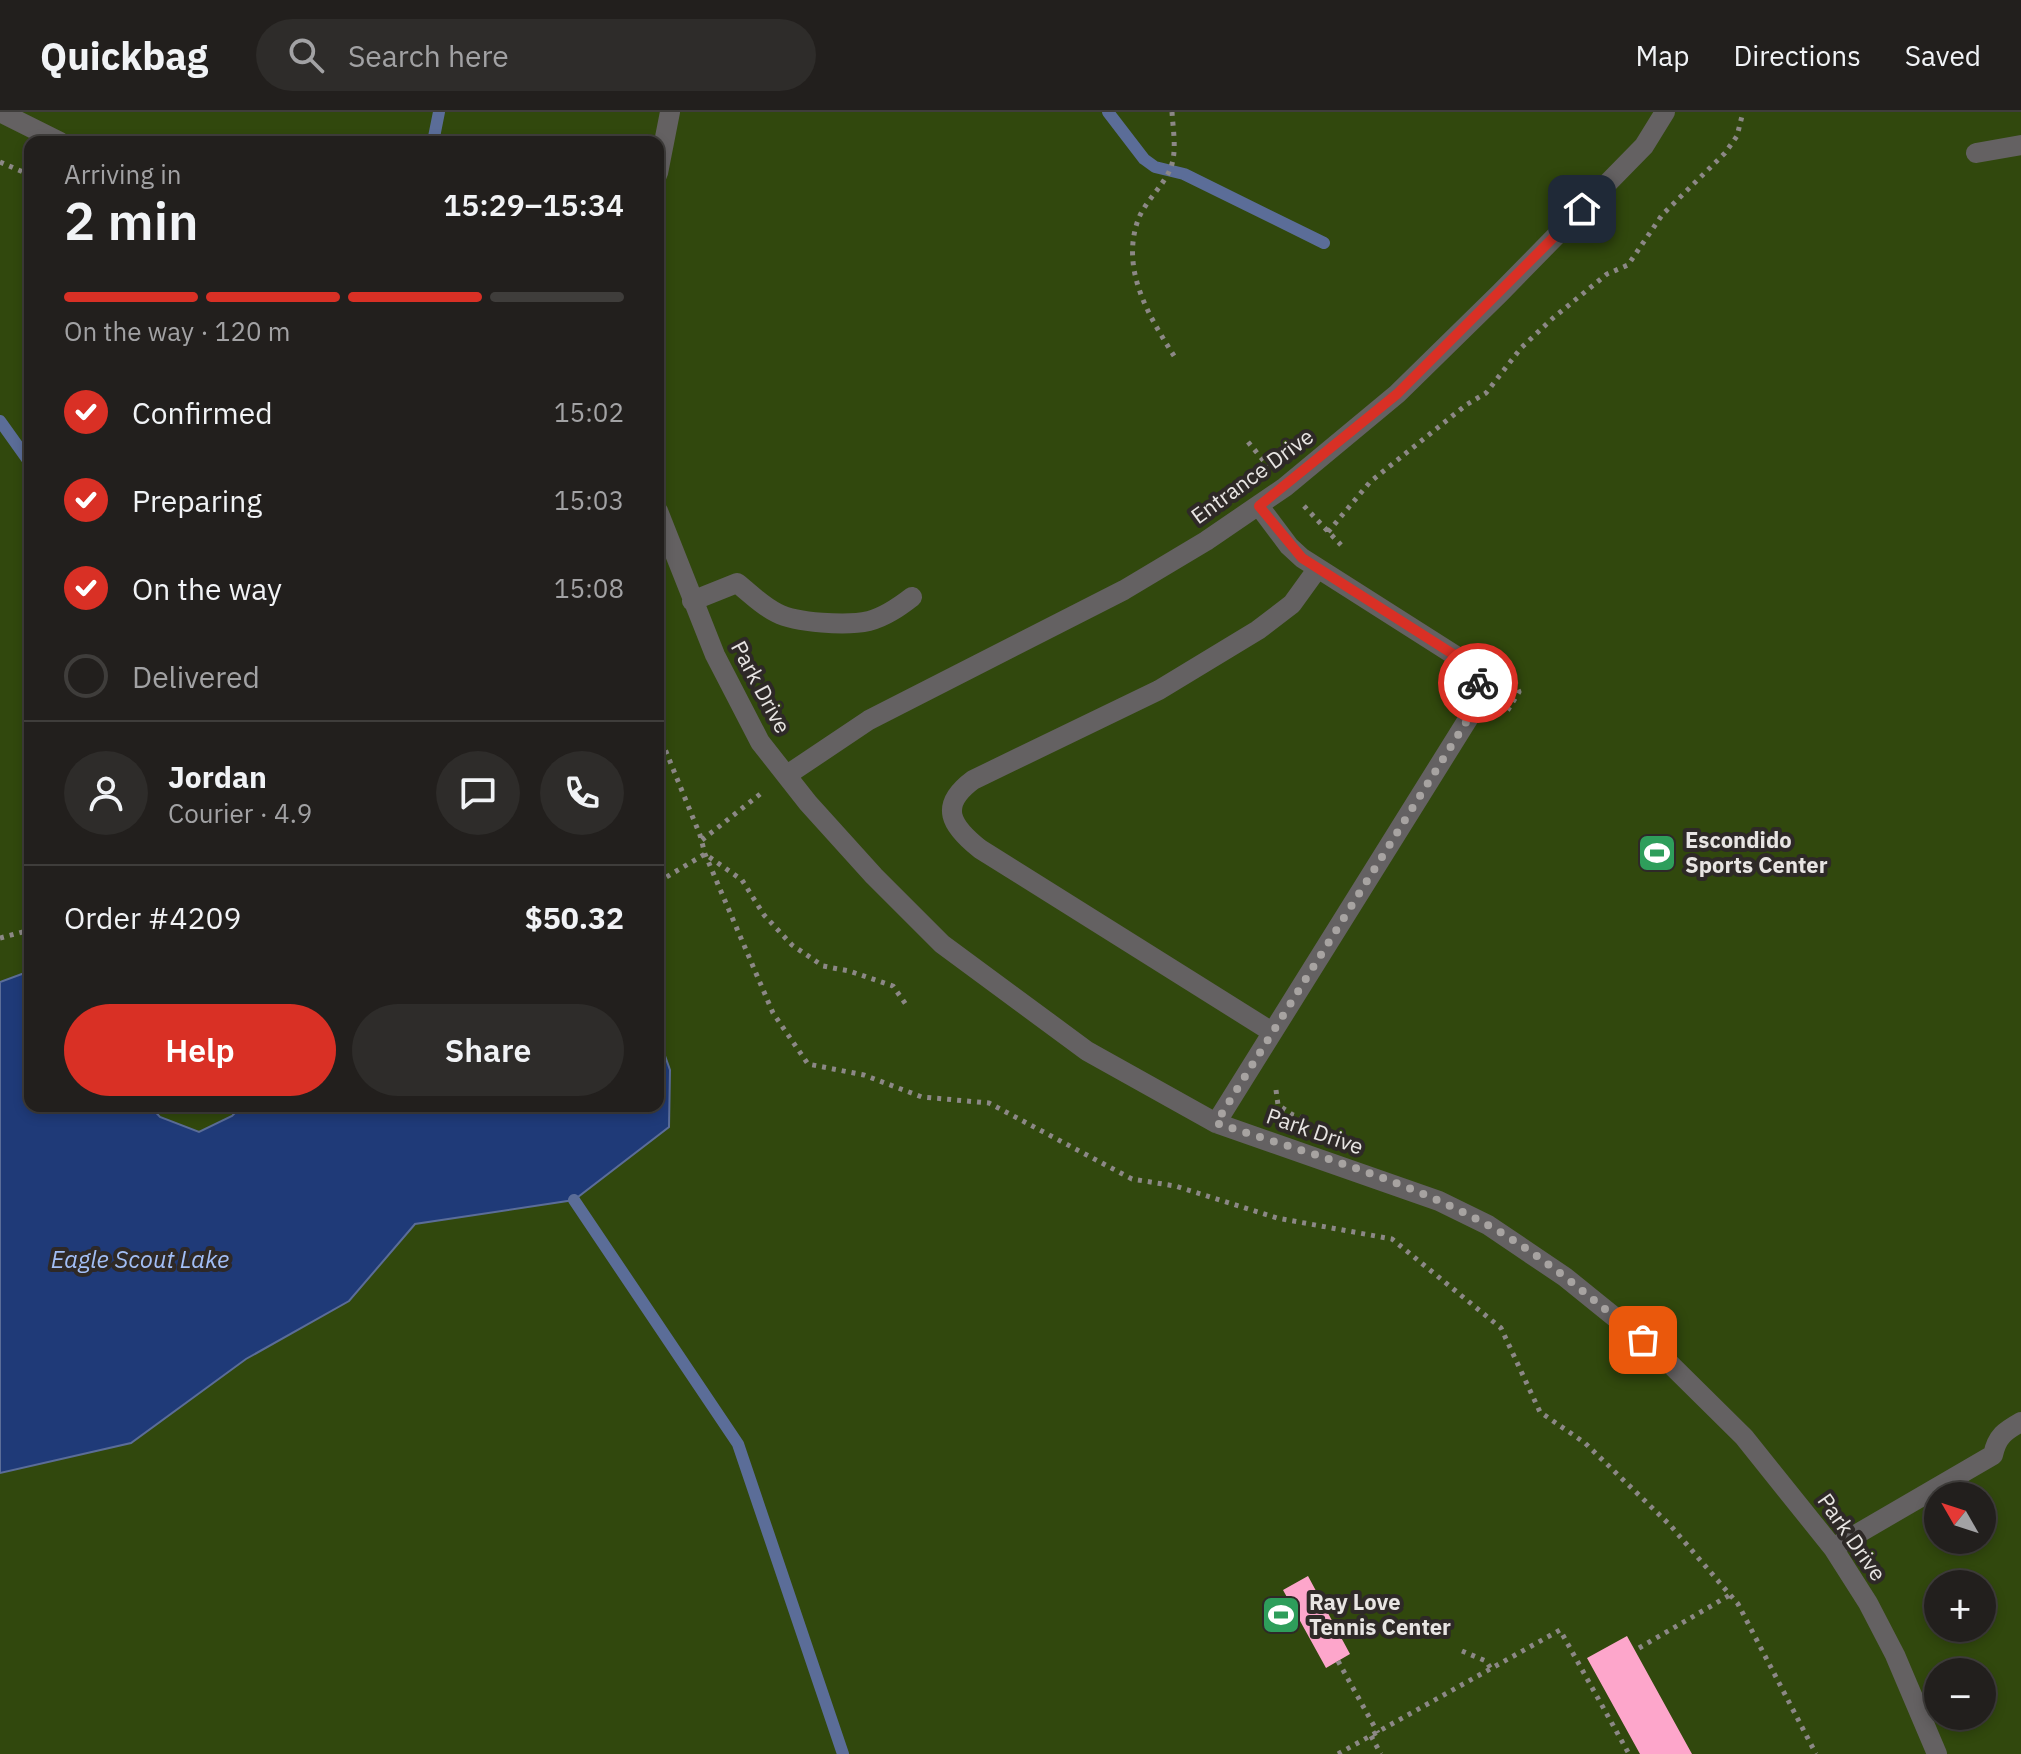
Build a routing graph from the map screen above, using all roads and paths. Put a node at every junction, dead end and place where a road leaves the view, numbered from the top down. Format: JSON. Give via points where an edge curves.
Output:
{"nodes":[{"id":1,"x":0,"y":112,"type":"edge"},
{"id":2,"x":670,"y":112,"type":"edge"},
{"id":3,"x":1172,"y":112,"type":"edge"},
{"id":4,"x":1665,"y":112,"type":"edge"},
{"id":5,"x":1743,"y":112,"type":"edge"},
{"id":6,"x":48,"y":136,"type":"edge"},
{"id":7,"x":664,"y":142,"type":"edge"},
{"id":8,"x":2021,"y":145,"type":"edge"},
{"id":9,"x":1976,"y":153,"type":"dead end"},
{"id":10,"x":0,"y":162,"type":"edge"},
{"id":11,"x":24,"y":172,"type":"edge"},
{"id":12,"x":1176,"y":359,"type":"dead end"},
{"id":13,"x":1248,"y":442,"type":"dead end"},
{"id":14,"x":1285,"y":487,"type":"junction"},
{"id":15,"x":1259,"y":506,"type":"junction"},
{"id":16,"x":664,"y":527,"type":"edge"},
{"id":17,"x":1328,"y":532,"type":"junction"},
{"id":18,"x":1350,"y":554,"type":"dead end"},
{"id":19,"x":1318,"y":568,"type":"junction"},
{"id":20,"x":912,"y":597,"type":"dead end"},
{"id":21,"x":692,"y":601,"type":"junction"},
{"id":22,"x":1496,"y":653,"type":"dead end"},
{"id":23,"x":1502,"y":719,"type":"dead end"},
{"id":24,"x":664,"y":747,"type":"edge"},
{"id":25,"x":787,"y":775,"type":"junction"},
{"id":26,"x":702,"y":840,"type":"junction"},
{"id":27,"x":705,"y":854,"type":"junction"},
{"id":28,"x":664,"y":878,"type":"edge"},
{"id":29,"x":24,"y":932,"type":"edge"},
{"id":30,"x":0,"y":938,"type":"edge"},
{"id":31,"x":907,"y":1006,"type":"dead end"},
{"id":32,"x":1272,"y":1032,"type":"junction"},
{"id":33,"x":1282,"y":1079,"type":"dead end"},
{"id":34,"x":1309,"y":1120,"type":"dead end"},
{"id":35,"x":1216,"y":1123,"type":"junction"},
{"id":36,"x":2021,"y":1422,"type":"edge"},
{"id":37,"x":1833,"y":1548,"type":"junction"},
{"id":38,"x":1730,"y":1595,"type":"junction"},
{"id":39,"x":1639,"y":1648,"type":"dead end"},
{"id":40,"x":1462,"y":1651,"type":"dead end"},
{"id":41,"x":1338,"y":1661,"type":"dead end"},
{"id":42,"x":1491,"y":1669,"type":"junction"},
{"id":43,"x":1378,"y":1733,"type":"junction"},
{"id":44,"x":1371,"y":1736,"type":"junction"},
{"id":45,"x":1340,"y":1754,"type":"edge"},
{"id":46,"x":1381,"y":1754,"type":"edge"},
{"id":47,"x":1629,"y":1754,"type":"edge"},
{"id":48,"x":1816,"y":1754,"type":"edge"},
{"id":49,"x":1937,"y":1754,"type":"edge"}],
"edges":[{"from":1,"to":6,"type":"street"},
{"from":2,"to":7,"type":"street"},
{"from":3,"to":12,"type":"path","via":[[1170,169],[1138,220],[1134,251],[1136,283]]},
{"from":4,"to":14,"type":"street","name":"Entrance Drive","via":[[1644,146],[1500,293],[1397,394]]},
{"from":5,"to":17,"type":"path","via":[[1737,136],[1725,153],[1662,215],[1628,265],[1607,274],[1553,318],[1486,393],[1370,482]]},
{"from":8,"to":9,"type":"street"},
{"from":10,"to":11,"type":"path"},
{"from":13,"to":14,"type":"path"},
{"from":14,"to":15,"type":"street","name":"Entrance Drive"},
{"from":14,"to":17,"type":"path"},
{"from":15,"to":19,"type":"street","via":[[1289,546]]},
{"from":15,"to":25,"type":"street","name":"Entrance Drive","via":[[1124,590],[869,720]]},
{"from":16,"to":21,"type":"street","name":"Park Drive"},
{"from":17,"to":18,"type":"path"},
{"from":19,"to":32,"type":"street","via":[[1467,663],[1480,695]]},
{"from":19,"to":32,"type":"street","via":[[1292,604],[1258,630],[1159,690],[973,780],[951,805],[953,821],[980,849]]},
{"from":20,"to":21,"type":"street","via":[[892,612],[848,623],[788,618],[737,583]]},
{"from":21,"to":25,"type":"street","name":"Park Drive","via":[[760,742]]},
{"from":22,"to":23,"type":"path","via":[[1508,663],[1519,692]]},
{"from":24,"to":26,"type":"path"},
{"from":25,"to":26,"type":"path"},
{"from":25,"to":35,"type":"street","name":"Park Drive","via":[[874,876],[942,944],[1087,1051]]},
{"from":26,"to":27,"type":"path"},
{"from":27,"to":28,"type":"path"},
{"from":27,"to":31,"type":"path","via":[[742,880],[792,945],[823,966],[893,986]]},
{"from":27,"to":38,"type":"path","via":[[773,1013],[808,1064],[864,1075],[922,1097],[989,1103],[1132,1179],[1175,1186],[1277,1218],[1392,1239],[1501,1328],[1540,1412],[1585,1443],[1659,1514]]},
{"from":29,"to":30,"type":"path"},
{"from":32,"to":35,"type":"street"},
{"from":33,"to":34,"type":"path","via":[[1274,1093],[1278,1105]]},
{"from":35,"to":37,"type":"street","name":"Park Drive","via":[[1439,1201],[1488,1225],[1565,1277],[1702,1393]]},
{"from":36,"to":37,"type":"street","via":[[2004,1432],[1993,1455]]},
{"from":37,"to":49,"type":"street","name":"Park Drive","via":[[1895,1655]]},
{"from":38,"to":39,"type":"path"},
{"from":38,"to":48,"type":"path"},
{"from":40,"to":42,"type":"path","via":[[1486,1661]]},
{"from":41,"to":43,"type":"path"},
{"from":42,"to":43,"type":"path"},
{"from":42,"to":47,"type":"path","via":[[1560,1630]]},
{"from":43,"to":44,"type":"path"},
{"from":44,"to":45,"type":"path"},
{"from":44,"to":46,"type":"path"}]}
